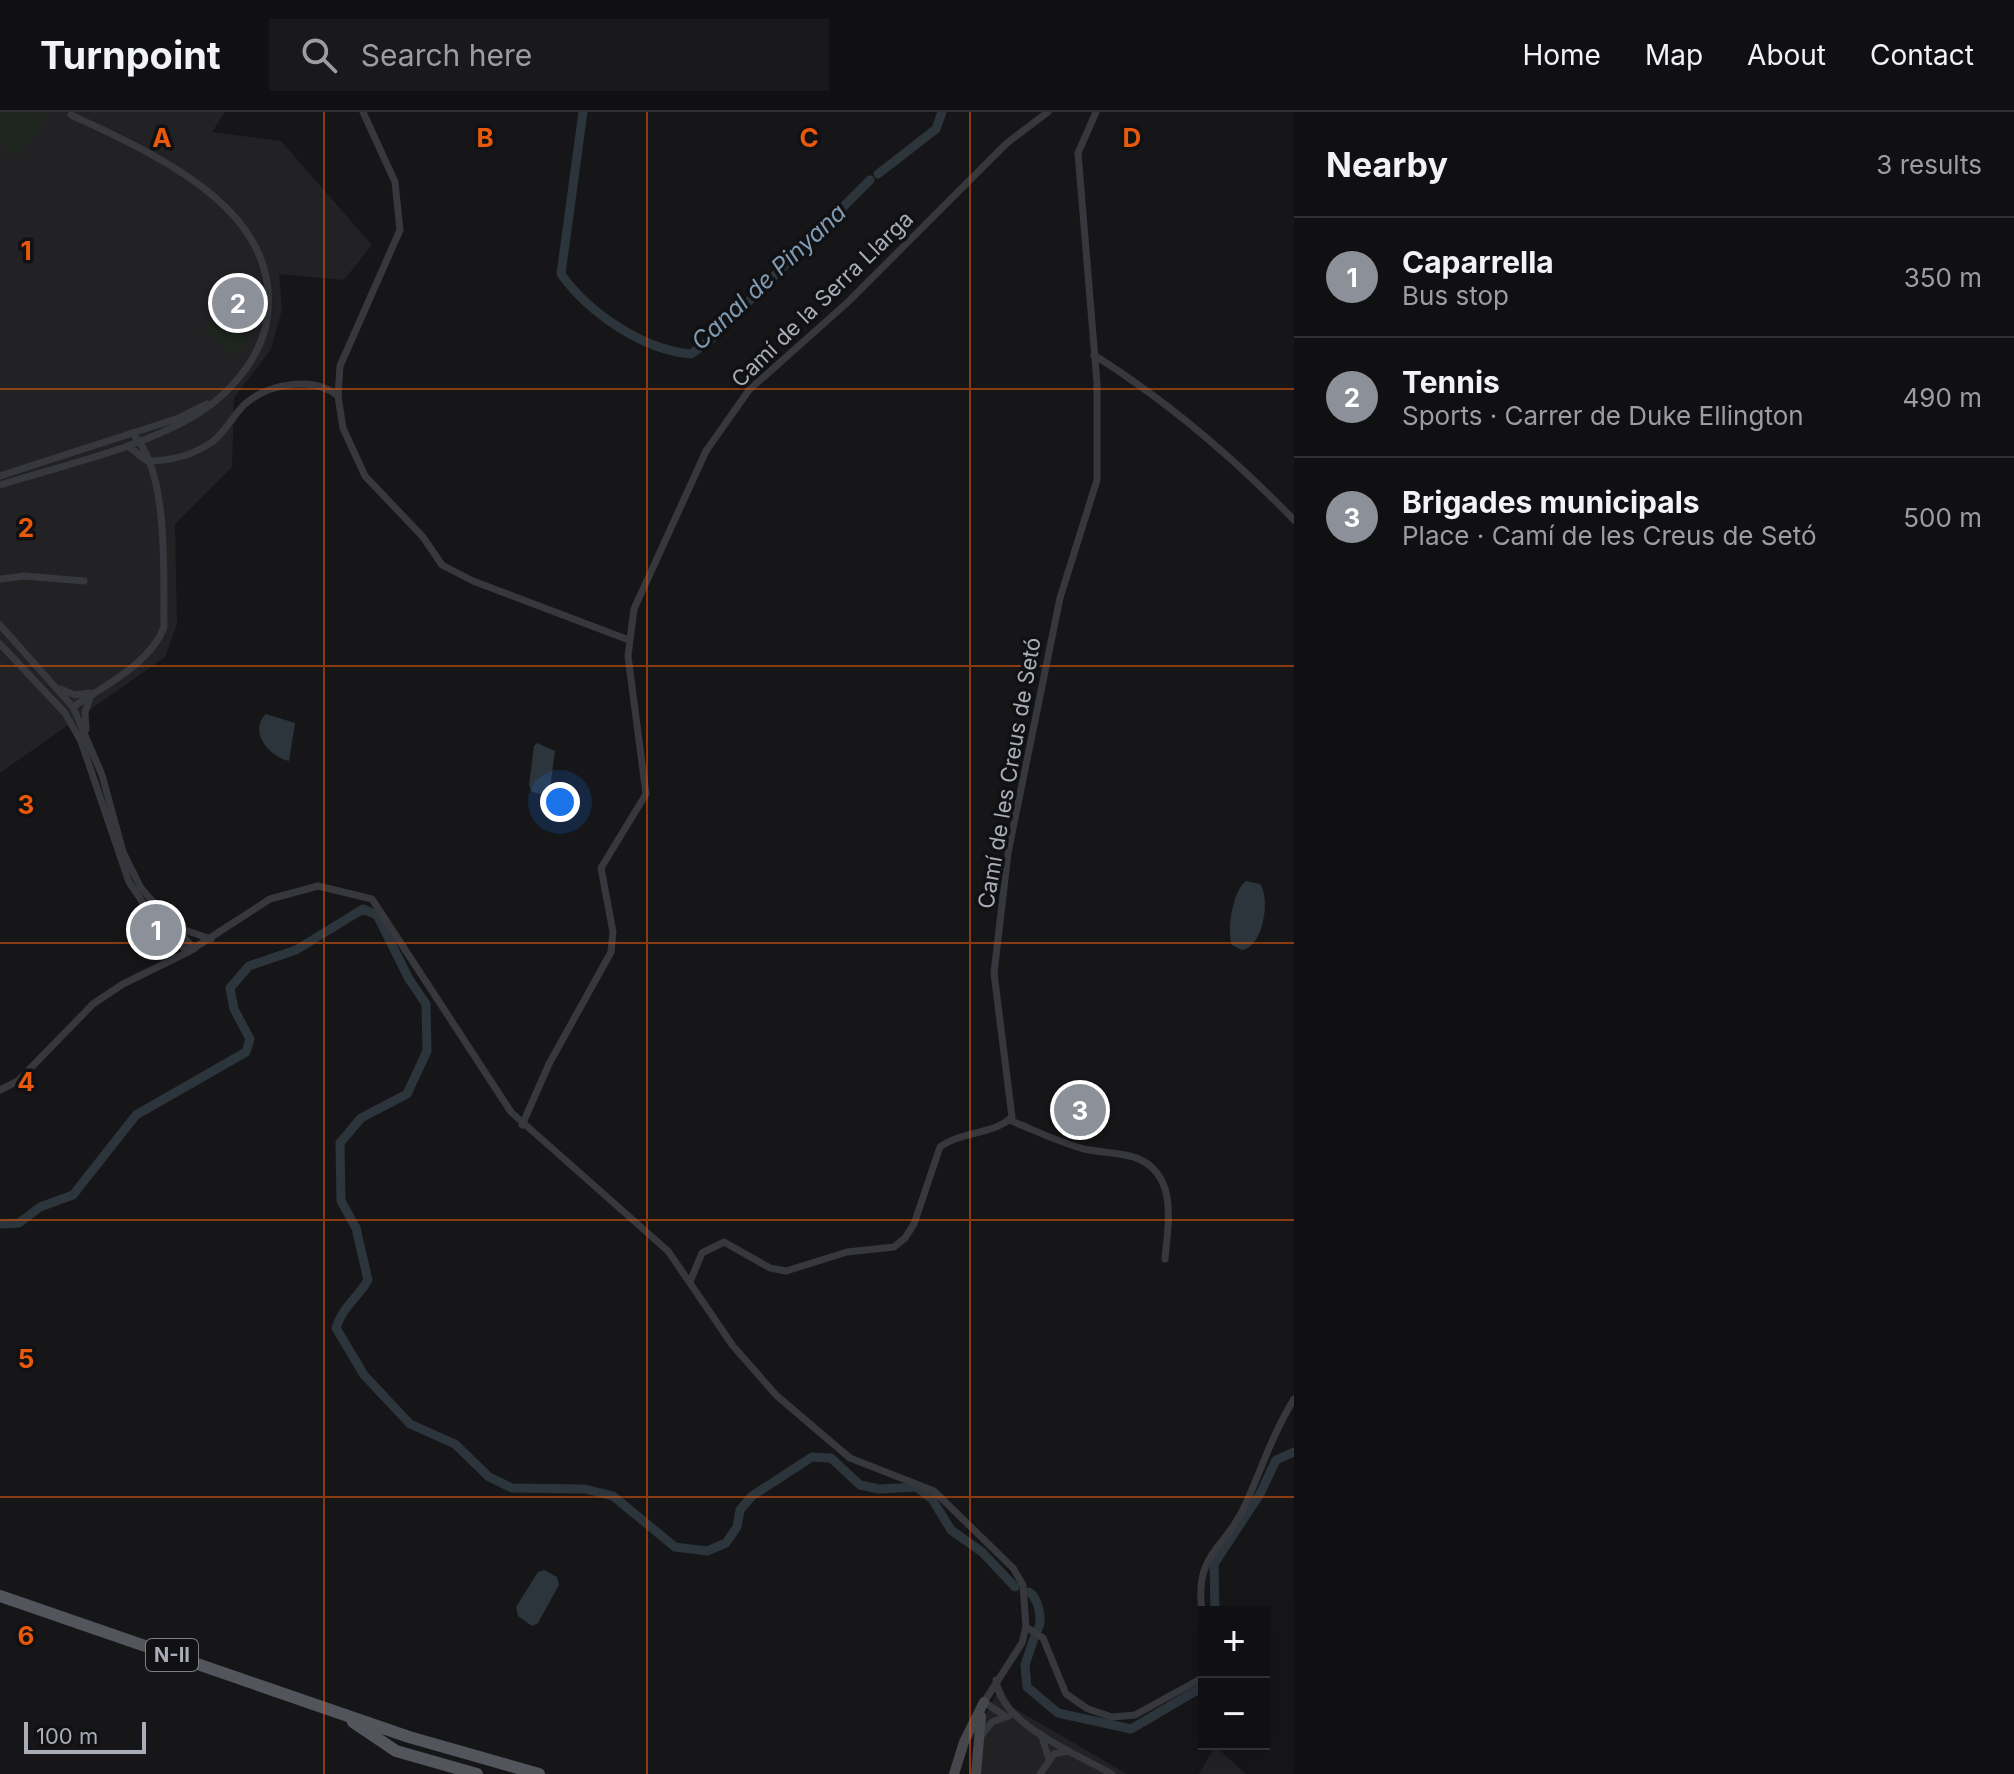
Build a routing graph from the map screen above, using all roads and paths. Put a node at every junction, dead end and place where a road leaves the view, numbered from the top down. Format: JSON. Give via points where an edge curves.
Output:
{"nodes":[{"id":1,"x":363,"y":112,"type":"edge"},
{"id":2,"x":1048,"y":112,"type":"edge"},
{"id":3,"x":1096,"y":112,"type":"edge"},
{"id":4,"x":71,"y":115,"type":"dead end"},
{"id":5,"x":1094,"y":355,"type":"junction"},
{"id":6,"x":338,"y":396,"type":"junction"},
{"id":7,"x":207,"y":404,"type":"junction"},
{"id":8,"x":179,"y":418,"type":"junction"},
{"id":9,"x":132,"y":433,"type":"junction"},
{"id":10,"x":153,"y":437,"type":"junction"},
{"id":11,"x":140,"y":441,"type":"junction"},
{"id":12,"x":128,"y":446,"type":"junction"},
{"id":13,"x":147,"y":461,"type":"junction"},
{"id":14,"x":0,"y":476,"type":"edge"},
{"id":15,"x":0,"y":485,"type":"edge"},
{"id":16,"x":1294,"y":520,"type":"edge"},
{"id":17,"x":0,"y":579,"type":"edge"},
{"id":18,"x":84,"y":581,"type":"dead end"},
{"id":19,"x":0,"y":625,"type":"edge"},
{"id":20,"x":629,"y":640,"type":"junction"},
{"id":21,"x":0,"y":644,"type":"edge"},
{"id":22,"x":58,"y":688,"type":"junction"},
{"id":23,"x":92,"y":693,"type":"junction"},
{"id":24,"x":48,"y":695,"type":"junction"},
{"id":25,"x":73,"y":707,"type":"junction"},
{"id":26,"x":75,"y":730,"type":"junction"},
{"id":27,"x":87,"y":736,"type":"junction"},
{"id":28,"x":171,"y":925,"type":"junction"},
{"id":29,"x":167,"y":933,"type":"junction"},
{"id":30,"x":211,"y":939,"type":"junction"},
{"id":31,"x":191,"y":950,"type":"junction"},
{"id":32,"x":173,"y":959,"type":"junction"},
{"id":33,"x":0,"y":1090,"type":"edge"},
{"id":34,"x":1009,"y":1120,"type":"junction"},
{"id":35,"x":522,"y":1125,"type":"junction"},
{"id":36,"x":1165,"y":1259,"type":"dead end"},
{"id":37,"x":690,"y":1282,"type":"junction"},
{"id":38,"x":1294,"y":1399,"type":"edge"},
{"id":39,"x":0,"y":1596,"type":"edge"},
{"id":40,"x":1202,"y":1606,"type":"edge"},
{"id":41,"x":1026,"y":1627,"type":"junction"},
{"id":42,"x":1202,"y":1678,"type":"edge"},
{"id":43,"x":996,"y":1680,"type":"junction"},
{"id":44,"x":984,"y":1702,"type":"junction"},
{"id":45,"x":1005,"y":1706,"type":"junction"},
{"id":46,"x":344,"y":1715,"type":"junction"},
{"id":47,"x":1012,"y":1717,"type":"junction"},
{"id":48,"x":1039,"y":1733,"type":"junction"},
{"id":49,"x":977,"y":1742,"type":"junction"},
{"id":50,"x":1070,"y":1751,"type":"junction"},
{"id":51,"x":1049,"y":1759,"type":"junction"},
{"id":52,"x":477,"y":1774,"type":"edge"},
{"id":53,"x":539,"y":1774,"type":"edge"},
{"id":54,"x":954,"y":1774,"type":"edge"},
{"id":55,"x":976,"y":1774,"type":"edge"},
{"id":56,"x":1040,"y":1774,"type":"edge"},
{"id":57,"x":1112,"y":1774,"type":"edge"}],
"edges":[{"from":1,"to":6,"type":"street","via":[[395,182],[400,230],[340,366]]},
{"from":2,"to":20,"type":"street","name":"Camí de la Serra Llarga","via":[[1007,143],[848,302],[749,390],[706,451],[678,507],[634,609]]},
{"from":3,"to":5,"type":"street","name":"Camí de les Creus de Setó","via":[[1078,153]]},
{"from":4,"to":7,"type":"street","via":[[226,205],[261,253],[270,307],[263,337],[240,378]]},
{"from":5,"to":16,"type":"street","via":[[1143,386]]},
{"from":5,"to":34,"type":"street","name":"Camí de les Creus de Setó","via":[[1097,480],[1060,598],[1021,784],[994,973],[1010,1084]]},
{"from":6,"to":13,"type":"street","via":[[304,382],[256,396],[214,441],[177,459]]},
{"from":6,"to":20,"type":"street","via":[[343,428],[365,476],[442,565]]},
{"from":7,"to":8,"type":"street"},
{"from":7,"to":10,"type":"street"},
{"from":8,"to":9,"type":"street"},
{"from":8,"to":11,"type":"street"},
{"from":9,"to":11,"type":"street"},
{"from":9,"to":14,"type":"street"},
{"from":10,"to":11,"type":"street"},
{"from":10,"to":13,"type":"street"},
{"from":11,"to":12,"type":"street"},
{"from":11,"to":13,"type":"street"},
{"from":12,"to":13,"type":"street"},
{"from":12,"to":15,"type":"street"},
{"from":13,"to":23,"type":"street","via":[[160,501],[164,627],[147,655]]},
{"from":17,"to":18,"type":"street"},
{"from":19,"to":22,"type":"street"},
{"from":20,"to":35,"type":"street","name":"Camí de la Serra Llarga","via":[[646,794],[601,868],[613,932],[611,952]]},
{"from":21,"to":24,"type":"street"},
{"from":22,"to":23,"type":"street","via":[[75,695]]},
{"from":22,"to":25,"type":"street"},
{"from":23,"to":25,"type":"street"},
{"from":23,"to":27,"type":"street","via":[[85,712]]},
{"from":24,"to":25,"type":"street"},
{"from":24,"to":26,"type":"street"},
{"from":25,"to":26,"type":"street"},
{"from":25,"to":27,"type":"street"},
{"from":26,"to":29,"type":"street","via":[[129,882]]},
{"from":27,"to":28,"type":"street","via":[[123,852],[141,888]]},
{"from":28,"to":30,"type":"street"},
{"from":28,"to":31,"type":"street"},
{"from":29,"to":31,"type":"street"},
{"from":29,"to":32,"type":"street"},
{"from":30,"to":31,"type":"street"},
{"from":30,"to":35,"type":"street","via":[[270,899],[305,889],[329,888],[372,899]]},
{"from":31,"to":32,"type":"street"},
{"from":32,"to":33,"type":"street","via":[[93,1004],[18,1081]]},
{"from":34,"to":36,"type":"street","via":[[1081,1148],[1138,1158],[1155,1171],[1167,1190]]},
{"from":34,"to":37,"type":"street","via":[[940,1147],[914,1224],[894,1247],[847,1252],[786,1271],[770,1268],[724,1242],[702,1253]]},
{"from":35,"to":37,"type":"street","via":[[668,1251]]},
{"from":37,"to":41,"type":"street","via":[[747,1363],[831,1445],[870,1469],[934,1491],[1000,1553],[1023,1585]]},
{"from":38,"to":40,"type":"street","via":[[1269,1441],[1246,1504],[1209,1555],[1199,1585]]},
{"from":39,"to":46,"type":"main road","number":"N-II"},
{"from":41,"to":42,"type":"street","via":[[1043,1638],[1066,1694],[1112,1717],[1135,1715]]},
{"from":41,"to":43,"type":"street","via":[[1022,1643]]},
{"from":43,"to":44,"type":"street"},
{"from":43,"to":45,"type":"street"},
{"from":44,"to":45,"type":"street"},
{"from":44,"to":47,"type":"street"},
{"from":44,"to":49,"type":"street"},
{"from":44,"to":54,"type":"street"},
{"from":45,"to":47,"type":"street"},
{"from":46,"to":52,"type":"main road","via":[[396,1751]]},
{"from":46,"to":53,"type":"main road","number":"N-II"},
{"from":47,"to":48,"type":"street"},
{"from":47,"to":49,"type":"street","via":[[992,1722]]},
{"from":48,"to":50,"type":"street"},
{"from":48,"to":51,"type":"street"},
{"from":49,"to":55,"type":"street"},
{"from":50,"to":51,"type":"street","via":[[1061,1750]]},
{"from":50,"to":57,"type":"street"},
{"from":51,"to":56,"type":"street"}]}
